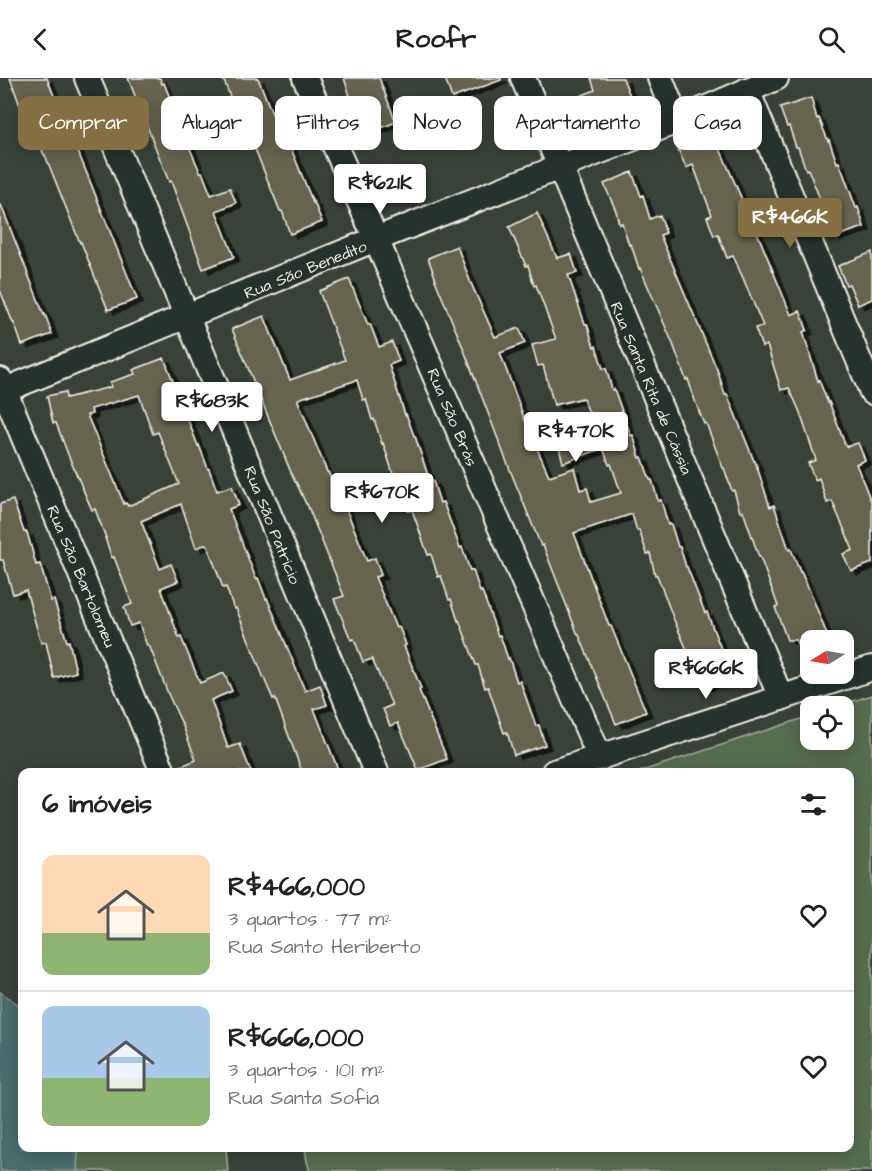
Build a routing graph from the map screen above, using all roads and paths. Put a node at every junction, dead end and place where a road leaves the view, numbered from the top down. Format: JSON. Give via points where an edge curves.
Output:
{"nodes":[{"id":1,"x":87,"y":78,"type":"edge"},
{"id":2,"x":305,"y":78,"type":"edge"},
{"id":3,"x":523,"y":78,"type":"edge"},
{"id":4,"x":660,"y":78,"type":"edge"},
{"id":5,"x":776,"y":78,"type":"edge"},
{"id":6,"x":747,"y":90,"type":"junction"},
{"id":7,"x":733,"y":96,"type":"edge"},
{"id":8,"x":673,"y":111,"type":"edge"},
{"id":9,"x":673,"y":123,"type":"edge"},
{"id":10,"x":561,"y":167,"type":"junction"},
{"id":11,"x":376,"y":239,"type":"junction"},
{"id":12,"x":187,"y":317,"type":"junction"},
{"id":13,"x":2,"y":388,"type":"edge"},
{"id":14,"x":872,"y":392,"type":"edge"},
{"id":15,"x":872,"y":668,"type":"edge"},
{"id":16,"x":781,"y":698,"type":"junction"},
{"id":17,"x":600,"y":758,"type":"junction"},
{"id":18,"x":161,"y":768,"type":"edge"},
{"id":19,"x":374,"y":768,"type":"edge"},
{"id":20,"x":567,"y":768,"type":"edge"}],
"edges":[{"from":1,"to":12,"type":"street","name":"Rua São Patrício"},
{"from":2,"to":11,"type":"street","name":"Rua São Brás"},
{"from":3,"to":10,"type":"street","name":"Rua Santa Rita de Cássia"},
{"from":4,"to":8,"type":"street"},
{"from":5,"to":6,"type":"street","name":"Rua São Benedito"},
{"from":6,"to":7,"type":"street","name":"Rua São Benedito"},
{"from":6,"to":14,"type":"street"},
{"from":9,"to":10,"type":"street","name":"Rua São Benedito"},
{"from":10,"to":11,"type":"street","name":"Rua São Benedito"},
{"from":10,"to":16,"type":"street","name":"Rua Santa Rita de Cássia"},
{"from":11,"to":12,"type":"street","name":"Rua São Benedito"},
{"from":11,"to":17,"type":"street","name":"Rua São Brás"},
{"from":12,"to":13,"type":"street","name":"Rua São Benedito"},
{"from":12,"to":19,"type":"street","name":"Rua São Patrício"},
{"from":13,"to":18,"type":"street","name":"Rua São Bartolomeu"},
{"from":15,"to":16,"type":"street"},
{"from":16,"to":17,"type":"street"},
{"from":17,"to":20,"type":"street"}]}
